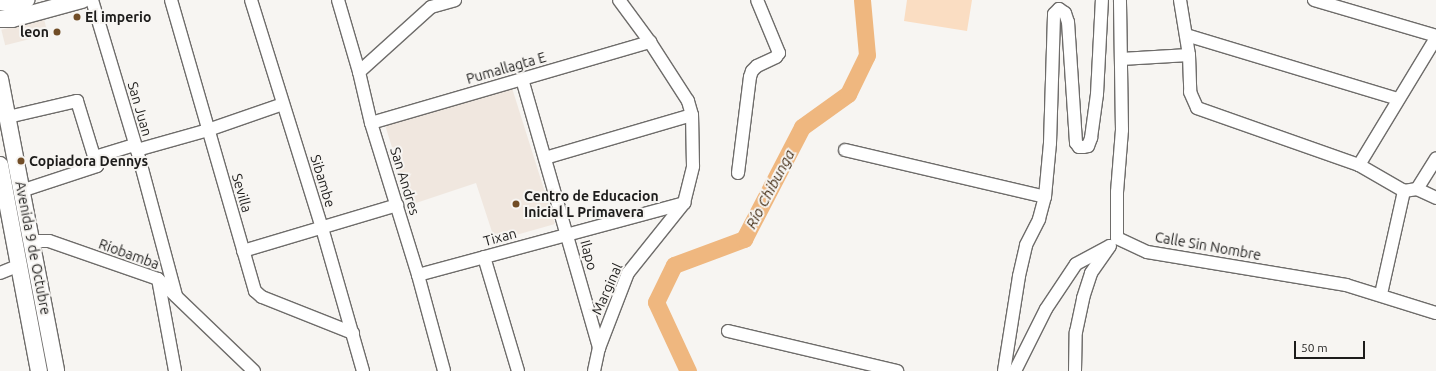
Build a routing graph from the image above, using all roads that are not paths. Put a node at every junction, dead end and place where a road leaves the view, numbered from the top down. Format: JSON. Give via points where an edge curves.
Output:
{"nodes":[{"id":1,"x":26,"y":0,"type":"edge"},
{"id":2,"x":82,"y":0,"type":"edge"},
{"id":3,"x":92,"y":0,"type":"edge"},
{"id":4,"x":171,"y":0,"type":"edge"},
{"id":5,"x":251,"y":0,"type":"edge"},
{"id":6,"x":338,"y":0,"type":"edge"},
{"id":7,"x":455,"y":0,"type":"edge"},
{"id":8,"x":619,"y":0,"type":"edge"},
{"id":9,"x":757,"y":0,"type":"edge"},
{"id":10,"x":1102,"y":0,"type":"edge"},
{"id":11,"x":1120,"y":0,"type":"edge"},
{"id":12,"x":1180,"y":0,"type":"edge"},
{"id":13,"x":1314,"y":0,"type":"edge"},
{"id":14,"x":0,"y":2,"type":"edge"},
{"id":15,"x":432,"y":3,"type":"edge"},
{"id":16,"x":0,"y":19,"type":"edge"},
{"id":17,"x":1186,"y":35,"type":"junction"},
{"id":18,"x":1436,"y":37,"type":"edge"},
{"id":19,"x":650,"y":42,"type":"junction"},
{"id":20,"x":1189,"y":55,"type":"junction"},
{"id":21,"x":1121,"y":59,"type":"junction"},
{"id":22,"x":359,"y":72,"type":"junction"},
{"id":23,"x":0,"y":78,"type":"edge"},
{"id":24,"x":522,"y":79,"type":"junction"},
{"id":25,"x":1398,"y":99,"type":"junction"},
{"id":26,"x":283,"y":104,"type":"junction"},
{"id":27,"x":692,"y":115,"type":"junction"},
{"id":28,"x":8,"y":117,"type":"junction"},
{"id":29,"x":371,"y":123,"type":"junction"},
{"id":30,"x":208,"y":130,"type":"junction"},
{"id":31,"x":136,"y":148,"type":"junction"},
{"id":32,"x":845,"y":150,"type":"dead end"},
{"id":33,"x":545,"y":158,"type":"junction"},
{"id":34,"x":1436,"y":159,"type":"edge"},
{"id":35,"x":96,"y":161,"type":"junction"},
{"id":36,"x":0,"y":165,"type":"edge"},
{"id":37,"x":1360,"y":165,"type":"junction"},
{"id":38,"x":738,"y":173,"type":"dead end"},
{"id":39,"x":1,"y":181,"type":"edge"},
{"id":40,"x":1417,"y":189,"type":"junction"},
{"id":41,"x":21,"y":191,"type":"junction"},
{"id":42,"x":1404,"y":191,"type":"junction"},
{"id":43,"x":1045,"y":197,"type":"junction"},
{"id":44,"x":1436,"y":198,"type":"edge"},
{"id":45,"x":684,"y":203,"type":"junction"},
{"id":46,"x":396,"y":205,"type":"junction"},
{"id":47,"x":322,"y":228,"type":"junction"},
{"id":48,"x":568,"y":234,"type":"junction"},
{"id":49,"x":32,"y":241,"type":"junction"},
{"id":50,"x":1113,"y":242,"type":"junction"},
{"id":51,"x":243,"y":251,"type":"junction"},
{"id":52,"x":484,"y":257,"type":"junction"},
{"id":53,"x":20,"y":265,"type":"junction"},
{"id":54,"x":0,"y":273,"type":"edge"},
{"id":55,"x":418,"y":275,"type":"junction"},
{"id":56,"x":158,"y":279,"type":"junction"},
{"id":57,"x":1382,"y":294,"type":"junction"},
{"id":58,"x":176,"y":296,"type":"junction"},
{"id":59,"x":1436,"y":313,"type":"edge"},
{"id":60,"x":728,"y":331,"type":"dead end"},
{"id":61,"x":353,"y":333,"type":"junction"},
{"id":62,"x":599,"y":348,"type":"junction"},
{"id":63,"x":39,"y":371,"type":"edge"},
{"id":64,"x":56,"y":371,"type":"edge"},
{"id":65,"x":175,"y":371,"type":"edge"},
{"id":66,"x":254,"y":371,"type":"edge"},
{"id":67,"x":363,"y":371,"type":"edge"},
{"id":68,"x":444,"y":371,"type":"edge"},
{"id":69,"x":518,"y":371,"type":"edge"},
{"id":70,"x":594,"y":371,"type":"edge"},
{"id":71,"x":897,"y":371,"type":"edge"},
{"id":72,"x":1004,"y":371,"type":"edge"},
{"id":73,"x":1015,"y":371,"type":"edge"},
{"id":74,"x":1075,"y":371,"type":"edge"}],
"edges":[{"from":1,"to":14,"type":"main road","via":[[10,4]]},
{"from":2,"to":16,"type":"main road","via":[[12,19]]},
{"from":3,"to":31,"type":"street","name":"San Juan"},
{"from":4,"to":30,"type":"street","name":"Sevilla"},
{"from":5,"to":26,"type":"street","name":"Sibambe"},
{"from":6,"to":22,"type":"street","name":"San Andres"},
{"from":7,"to":15,"type":"street"},
{"from":8,"to":19,"type":"street","name":"Marginal"},
{"from":9,"to":38,"type":"street","via":[[779,53],[752,71]]},
{"from":10,"to":43,"type":"street","via":[[1097,94],[1091,138],[1088,146],[1083,148],[1076,143],[1068,22],[1065,13],[1059,10],[1054,14],[1050,143]]},
{"from":11,"to":21,"type":"street"},
{"from":12,"to":17,"type":"street"},
{"from":13,"to":18,"type":"street"},
{"from":15,"to":22,"type":"street"},
{"from":17,"to":20,"type":"street"},
{"from":17,"to":25,"type":"street"},
{"from":18,"to":25,"type":"street"},
{"from":19,"to":24,"type":"street","name":"Pumallagta E"},
{"from":19,"to":27,"type":"street","name":"Marginal","via":[[688,101]]},
{"from":20,"to":21,"type":"street"},
{"from":20,"to":37,"type":"street","via":[[1190,92],[1197,108]]},
{"from":21,"to":50,"type":"street","via":[[1122,130]]},
{"from":22,"to":29,"type":"street","name":"San Andres"},
{"from":23,"to":28,"type":"main road","name":"Avenida 9 de Octubre"},
{"from":24,"to":29,"type":"street","name":"Pumallagta E"},
{"from":24,"to":33,"type":"street","name":"Ilapo"},
{"from":25,"to":37,"type":"street"},
{"from":26,"to":30,"type":"street"},
{"from":26,"to":47,"type":"street","name":"Sibambe"},
{"from":27,"to":33,"type":"street"},
{"from":27,"to":45,"type":"street","name":"Marginal","via":[[693,166]]},
{"from":28,"to":35,"type":"street","via":[[77,102]]},
{"from":28,"to":41,"type":"main road","name":"Avenida 9 de Octubre"},
{"from":29,"to":46,"type":"street","name":"San Andres"},
{"from":30,"to":31,"type":"street"},
{"from":30,"to":51,"type":"street","name":"Sevilla"},
{"from":31,"to":35,"type":"street"},
{"from":31,"to":58,"type":"street","name":"San Juan"},
{"from":32,"to":43,"type":"street"},
{"from":33,"to":48,"type":"street","name":"Ilapo"},
{"from":34,"to":40,"type":"street"},
{"from":35,"to":41,"type":"street"},
{"from":36,"to":39,"type":"main road","name":"Avenida 9 de Octubre"},
{"from":37,"to":42,"type":"street"},
{"from":39,"to":53,"type":"main road","name":"Avenida 9 de Octubre"},
{"from":40,"to":42,"type":"street"},
{"from":40,"to":44,"type":"street"},
{"from":41,"to":49,"type":"main road","name":"Avenida 9 de Octubre"},
{"from":42,"to":57,"type":"street"},
{"from":43,"to":72,"type":"street","via":[[1026,245]]},
{"from":45,"to":48,"type":"street","name":"Tixan"},
{"from":45,"to":62,"type":"street","name":"Marginal","via":[[628,273]]},
{"from":46,"to":47,"type":"street"},
{"from":46,"to":55,"type":"street","name":"San Andres"},
{"from":47,"to":51,"type":"street"},
{"from":47,"to":61,"type":"street","name":"Sibambe"},
{"from":48,"to":52,"type":"street","name":"Tixan"},
{"from":48,"to":62,"type":"street","name":"Ilapo"},
{"from":49,"to":56,"type":"street","name":"Riobamba","via":[[50,241]]},
{"from":49,"to":64,"type":"main road","name":"Avenida 9 de Octubre"},
{"from":50,"to":57,"type":"street","name":"Calle Sin Nombre","via":[[1147,252],[1346,285]]},
{"from":50,"to":73,"type":"street","via":[[1076,264],[1046,309]]},
{"from":50,"to":74,"type":"street","via":[[1091,273],[1083,298],[1076,332]]},
{"from":51,"to":61,"type":"street","name":"Sevilla","via":[[257,294]]},
{"from":52,"to":55,"type":"street","name":"Tixan"},
{"from":52,"to":69,"type":"street"},
{"from":53,"to":54,"type":"street"},
{"from":53,"to":63,"type":"main road","name":"Avenida 9 de Octubre"},
{"from":55,"to":68,"type":"street","name":"San Andres"},
{"from":56,"to":58,"type":"street","name":"Riobamba"},
{"from":56,"to":65,"type":"street"},
{"from":57,"to":59,"type":"street","name":"Calle Sin Nombre"},
{"from":58,"to":66,"type":"street","name":"Riobamba"},
{"from":60,"to":71,"type":"street"},
{"from":61,"to":67,"type":"street","name":"Sibambe"},
{"from":62,"to":70,"type":"street","name":"Marginal"}]}
